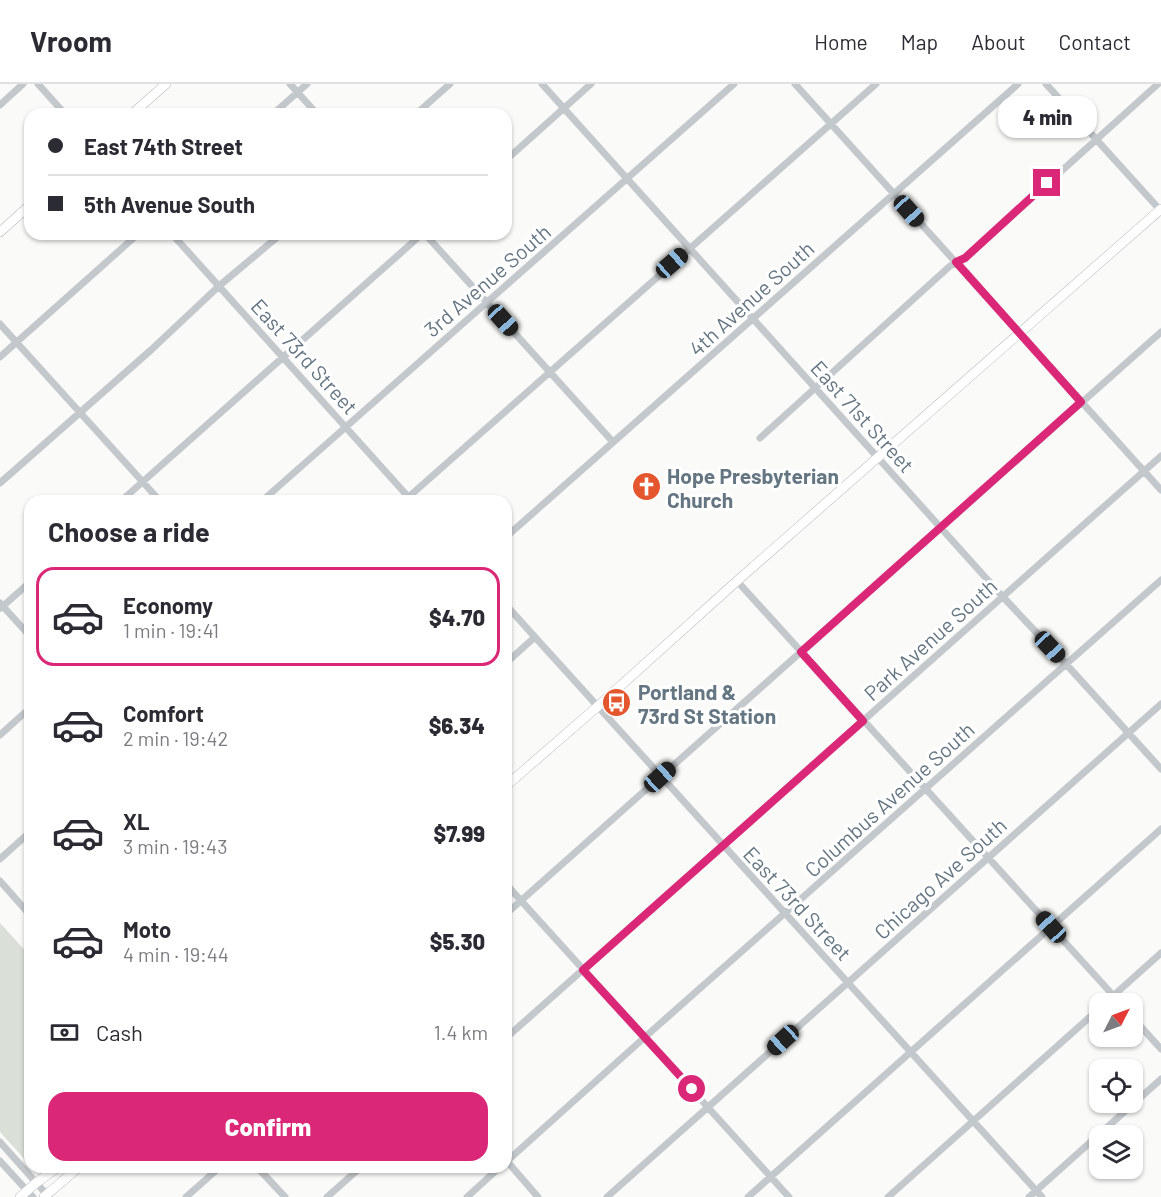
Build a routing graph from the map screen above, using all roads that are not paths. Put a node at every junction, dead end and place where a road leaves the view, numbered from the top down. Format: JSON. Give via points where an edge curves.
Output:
{"nodes":[{"id":1,"x":23,"y":84,"type":"edge"},
{"id":2,"x":38,"y":84,"type":"edge"},
{"id":3,"x":166,"y":84,"type":"edge"},
{"id":4,"x":290,"y":84,"type":"edge"},
{"id":5,"x":307,"y":84,"type":"edge"},
{"id":6,"x":450,"y":84,"type":"edge"},
{"id":7,"x":542,"y":84,"type":"edge"},
{"id":8,"x":591,"y":84,"type":"edge"},
{"id":9,"x":734,"y":84,"type":"edge"},
{"id":10,"x":795,"y":84,"type":"edge"},
{"id":11,"x":876,"y":84,"type":"edge"},
{"id":12,"x":1018,"y":84,"type":"edge"},
{"id":13,"x":1047,"y":84,"type":"edge"},
{"id":14,"x":1158,"y":84,"type":"edge"},
{"id":15,"x":297,"y":93,"type":"junction"},
{"id":16,"x":0,"y":105,"type":"edge"},
{"id":17,"x":60,"y":108,"type":"edge"},
{"id":18,"x":139,"y":108,"type":"edge"},
{"id":19,"x":280,"y":108,"type":"edge"},
{"id":20,"x":311,"y":108,"type":"edge"},
{"id":21,"x":423,"y":108,"type":"edge"},
{"id":22,"x":564,"y":108,"type":"junction"},
{"id":23,"x":831,"y":124,"type":"junction"},
{"id":24,"x":1097,"y":138,"type":"junction"},
{"id":25,"x":512,"y":155,"type":"edge"},
{"id":26,"x":627,"y":178,"type":"junction"},
{"id":27,"x":894,"y":193,"type":"junction"},
{"id":28,"x":24,"y":210,"type":"edge"},
{"id":29,"x":1161,"y":210,"type":"edge"},
{"id":30,"x":0,"y":232,"type":"edge"},
{"id":31,"x":131,"y":240,"type":"edge"},
{"id":32,"x":177,"y":240,"type":"edge"},
{"id":33,"x":274,"y":240,"type":"edge"},
{"id":34,"x":417,"y":240,"type":"edge"},
{"id":35,"x":430,"y":240,"type":"edge"},
{"id":36,"x":690,"y":248,"type":"junction"},
{"id":37,"x":956,"y":262,"type":"junction"},
{"id":38,"x":219,"y":286,"type":"junction"},
{"id":39,"x":487,"y":302,"type":"junction"},
{"id":40,"x":753,"y":318,"type":"junction"},
{"id":41,"x":0,"y":324,"type":"edge"},
{"id":42,"x":1161,"y":332,"type":"edge"},
{"id":43,"x":1019,"y":333,"type":"junction"},
{"id":44,"x":17,"y":342,"type":"junction"},
{"id":45,"x":0,"y":357,"type":"edge"},
{"id":46,"x":283,"y":357,"type":"junction"},
{"id":47,"x":549,"y":372,"type":"junction"},
{"id":48,"x":816,"y":388,"type":"junction"},
{"id":49,"x":1081,"y":402,"type":"junction"},
{"id":50,"x":80,"y":412,"type":"junction"},
{"id":51,"x":346,"y":427,"type":"junction"},
{"id":52,"x":760,"y":438,"type":"dead end"},
{"id":53,"x":613,"y":442,"type":"junction"},
{"id":54,"x":1161,"y":456,"type":"edge"},
{"id":55,"x":878,"y":458,"type":"junction"},
{"id":56,"x":1144,"y":471,"type":"junction"},
{"id":57,"x":142,"y":482,"type":"junction"},
{"id":58,"x":0,"y":483,"type":"edge"},
{"id":59,"x":1161,"y":490,"type":"edge"},
{"id":60,"x":128,"y":495,"type":"edge"},
{"id":61,"x":154,"y":495,"type":"edge"},
{"id":62,"x":269,"y":495,"type":"edge"},
{"id":63,"x":404,"y":495,"type":"edge"},
{"id":64,"x":414,"y":495,"type":"edge"},
{"id":65,"x":941,"y":527,"type":"junction"},
{"id":66,"x":512,"y":532,"type":"edge"},
{"id":67,"x":1161,"y":580,"type":"edge"},
{"id":68,"x":737,"y":581,"type":"junction"},
{"id":69,"x":24,"y":587,"type":"edge"},
{"id":70,"x":1003,"y":597,"type":"junction"},
{"id":71,"x":1,"y":606,"type":"edge"},
{"id":72,"x":512,"y":612,"type":"edge"},
{"id":73,"x":24,"y":630,"type":"edge"},
{"id":74,"x":535,"y":638,"type":"junction"},
{"id":75,"x":801,"y":652,"type":"junction"},
{"id":76,"x":512,"y":658,"type":"edge"},
{"id":77,"x":1066,"y":664,"type":"junction"},
{"id":78,"x":1161,"y":704,"type":"edge"},
{"id":79,"x":597,"y":706,"type":"junction"},
{"id":80,"x":24,"y":713,"type":"edge"},
{"id":81,"x":863,"y":721,"type":"junction"},
{"id":82,"x":1129,"y":733,"type":"junction"},
{"id":83,"x":0,"y":735,"type":"edge"},
{"id":84,"x":1161,"y":769,"type":"edge"},
{"id":85,"x":660,"y":777,"type":"junction"},
{"id":86,"x":512,"y":781,"type":"edge"},
{"id":87,"x":926,"y":788,"type":"junction"},
{"id":88,"x":1159,"y":834,"type":"edge"},
{"id":89,"x":24,"y":837,"type":"edge"},
{"id":90,"x":723,"y":845,"type":"junction"},
{"id":91,"x":988,"y":858,"type":"junction"},
{"id":92,"x":0,"y":859,"type":"edge"},
{"id":93,"x":0,"y":881,"type":"edge"},
{"id":94,"x":512,"y":891,"type":"edge"},
{"id":95,"x":520,"y":901,"type":"junction"},
{"id":96,"x":24,"y":908,"type":"edge"},
{"id":97,"x":512,"y":908,"type":"edge"},
{"id":98,"x":786,"y":913,"type":"junction"},
{"id":99,"x":1051,"y":927,"type":"junction"},
{"id":100,"x":1161,"y":953,"type":"edge"},
{"id":101,"x":583,"y":970,"type":"junction"},
{"id":102,"x":848,"y":982,"type":"junction"},
{"id":103,"x":1111,"y":993,"type":"edge"},
{"id":104,"x":1115,"y":993,"type":"edge"},
{"id":105,"x":1089,"y":1018,"type":"edge"},
{"id":106,"x":1143,"y":1029,"type":"edge"},
{"id":107,"x":512,"y":1033,"type":"edge"},
{"id":108,"x":645,"y":1037,"type":"junction"},
{"id":109,"x":1161,"y":1049,"type":"edge"},
{"id":110,"x":911,"y":1051,"type":"junction"},
{"id":111,"x":1161,"y":1079,"type":"edge"},
{"id":112,"x":708,"y":1107,"type":"junction"},
{"id":113,"x":973,"y":1121,"type":"junction"},
{"id":114,"x":0,"y":1142,"type":"edge"},
{"id":115,"x":512,"y":1156,"type":"edge"},
{"id":116,"x":0,"y":1161,"type":"edge"},
{"id":117,"x":512,"y":1168,"type":"edge"},
{"id":118,"x":24,"y":1169,"type":"edge"},
{"id":119,"x":27,"y":1173,"type":"edge"},
{"id":120,"x":50,"y":1173,"type":"edge"},
{"id":121,"x":73,"y":1173,"type":"edge"},
{"id":122,"x":213,"y":1173,"type":"edge"},
{"id":123,"x":263,"y":1173,"type":"edge"},
{"id":124,"x":354,"y":1173,"type":"edge"},
{"id":125,"x":493,"y":1173,"type":"edge"},
{"id":126,"x":771,"y":1176,"type":"junction"},
{"id":127,"x":36,"y":1183,"type":"junction"},
{"id":128,"x":1036,"y":1190,"type":"junction"},
{"id":129,"x":27,"y":1195,"type":"edge"},
{"id":130,"x":47,"y":1196,"type":"edge"},
{"id":131,"x":186,"y":1197,"type":"edge"},
{"id":132,"x":285,"y":1197,"type":"edge"},
{"id":133,"x":327,"y":1197,"type":"edge"},
{"id":134,"x":466,"y":1197,"type":"edge"},
{"id":135,"x":538,"y":1197,"type":"edge"},
{"id":136,"x":607,"y":1197,"type":"edge"},
{"id":137,"x":748,"y":1197,"type":"edge"},
{"id":138,"x":789,"y":1197,"type":"edge"},
{"id":139,"x":888,"y":1197,"type":"edge"},
{"id":140,"x":1029,"y":1197,"type":"edge"},
{"id":141,"x":1042,"y":1197,"type":"edge"}],
"edges":[{"from":1,"to":16,"type":"street"},
{"from":2,"to":17,"type":"street"},
{"from":3,"to":18,"type":"main road"},
{"from":4,"to":15,"type":"street"},
{"from":5,"to":15,"type":"street"},
{"from":6,"to":21,"type":"street"},
{"from":7,"to":22,"type":"street","name":"East 71st Street"},
{"from":8,"to":22,"type":"street"},
{"from":9,"to":26,"type":"street","name":"3rd Avenue South"},
{"from":10,"to":23,"type":"street"},
{"from":11,"to":23,"type":"street"},
{"from":12,"to":27,"type":"street","name":"4th Avenue South"},
{"from":13,"to":24,"type":"street"},
{"from":14,"to":24,"type":"street"},
{"from":15,"to":19,"type":"street"},
{"from":15,"to":20,"type":"street"},
{"from":22,"to":25,"type":"street"},
{"from":22,"to":26,"type":"street","name":"East 71st Street"},
{"from":23,"to":27,"type":"street"},
{"from":23,"to":36,"type":"street"},
{"from":24,"to":29,"type":"street"},
{"from":24,"to":37,"type":"street"},
{"from":26,"to":36,"type":"street","name":"East 71st Street"},
{"from":26,"to":39,"type":"street","name":"3rd Avenue South"},
{"from":27,"to":37,"type":"street"},
{"from":27,"to":40,"type":"street","name":"4th Avenue South"},
{"from":28,"to":30,"type":"main road"},
{"from":29,"to":43,"type":"main road"},
{"from":31,"to":44,"type":"street"},
{"from":32,"to":38,"type":"street","name":"East 73rd Street"},
{"from":33,"to":38,"type":"street"},
{"from":34,"to":46,"type":"street"},
{"from":35,"to":39,"type":"street"},
{"from":36,"to":40,"type":"street","name":"East 71st Street"},
{"from":36,"to":47,"type":"street"},
{"from":37,"to":43,"type":"street"},
{"from":37,"to":48,"type":"street"},
{"from":38,"to":46,"type":"street","name":"East 73rd Street"},
{"from":38,"to":50,"type":"street"},
{"from":39,"to":47,"type":"street"},
{"from":39,"to":51,"type":"street","name":"3rd Avenue South"},
{"from":40,"to":48,"type":"street","name":"East 71st Street"},
{"from":40,"to":53,"type":"street","name":"4th Avenue South"},
{"from":41,"to":44,"type":"street"},
{"from":42,"to":49,"type":"street"},
{"from":43,"to":49,"type":"street"},
{"from":43,"to":55,"type":"main road"},
{"from":44,"to":45,"type":"street"},
{"from":44,"to":50,"type":"street"},
{"from":46,"to":51,"type":"street","name":"East 73rd Street"},
{"from":46,"to":57,"type":"street"},
{"from":47,"to":53,"type":"street"},
{"from":47,"to":64,"type":"street"},
{"from":48,"to":52,"type":"street"},
{"from":48,"to":55,"type":"street","name":"East 71st Street"},
{"from":49,"to":56,"type":"street"},
{"from":49,"to":65,"type":"street"},
{"from":50,"to":57,"type":"street"},
{"from":50,"to":58,"type":"street"},
{"from":51,"to":62,"type":"street","name":"3rd Avenue South"},
{"from":51,"to":63,"type":"street","name":"East 73rd Street"},
{"from":53,"to":66,"type":"street","name":"4th Avenue South"},
{"from":54,"to":56,"type":"street","name":"Park Avenue South"},
{"from":55,"to":65,"type":"street","name":"East 71st Street"},
{"from":55,"to":68,"type":"main road"},
{"from":56,"to":59,"type":"street"},
{"from":56,"to":70,"type":"street","name":"Park Avenue South"},
{"from":57,"to":60,"type":"street"},
{"from":57,"to":61,"type":"street"},
{"from":65,"to":70,"type":"street","name":"East 71st Street"},
{"from":65,"to":75,"type":"street"},
{"from":67,"to":77,"type":"street","name":"Columbus Avenue South"},
{"from":68,"to":75,"type":"street"},
{"from":68,"to":79,"type":"main road"},
{"from":69,"to":71,"type":"street"},
{"from":70,"to":77,"type":"street","name":"East 71st Street"},
{"from":70,"to":81,"type":"street","name":"Park Avenue South"},
{"from":71,"to":73,"type":"street"},
{"from":72,"to":74,"type":"street","name":"East 73rd Street"},
{"from":74,"to":76,"type":"street"},
{"from":74,"to":79,"type":"street","name":"East 73rd Street"},
{"from":75,"to":81,"type":"street"},
{"from":75,"to":85,"type":"street"},
{"from":77,"to":82,"type":"street","name":"East 71st Street"},
{"from":77,"to":87,"type":"street","name":"Columbus Avenue South"},
{"from":78,"to":82,"type":"street","name":"Chicago Ave South"},
{"from":79,"to":85,"type":"street","name":"East 73rd Street"},
{"from":79,"to":86,"type":"main road"},
{"from":80,"to":83,"type":"street"},
{"from":81,"to":87,"type":"street"},
{"from":81,"to":90,"type":"street","name":"Park Avenue South"},
{"from":82,"to":84,"type":"street","name":"East 71st Street"},
{"from":82,"to":91,"type":"street","name":"Chicago Ave South"},
{"from":85,"to":90,"type":"street","name":"East 73rd Street"},
{"from":85,"to":95,"type":"street"},
{"from":87,"to":91,"type":"street"},
{"from":87,"to":98,"type":"street","name":"Columbus Avenue South"},
{"from":88,"to":99,"type":"street"},
{"from":89,"to":92,"type":"street"},
{"from":90,"to":98,"type":"street","name":"East 73rd Street"},
{"from":90,"to":101,"type":"street","name":"Park Avenue South"},
{"from":91,"to":99,"type":"street"},
{"from":91,"to":102,"type":"street","name":"Chicago Ave South"},
{"from":93,"to":96,"type":"street"},
{"from":94,"to":95,"type":"street"},
{"from":95,"to":97,"type":"street"},
{"from":95,"to":101,"type":"street"},
{"from":98,"to":102,"type":"street","name":"East 73rd Street"},
{"from":98,"to":108,"type":"street","name":"Columbus Avenue South"},
{"from":99,"to":103,"type":"street"},
{"from":99,"to":110,"type":"street"},
{"from":100,"to":104,"type":"street"},
{"from":101,"to":107,"type":"street","name":"Park Avenue South"},
{"from":101,"to":108,"type":"street"},
{"from":102,"to":110,"type":"street","name":"East 73rd Street"},
{"from":102,"to":112,"type":"street","name":"Chicago Ave South"},
{"from":105,"to":113,"type":"street"},
{"from":106,"to":109,"type":"street"},
{"from":108,"to":112,"type":"street"},
{"from":108,"to":115,"type":"street","name":"Columbus Avenue South"},
{"from":110,"to":113,"type":"street","name":"East 73rd Street"},
{"from":110,"to":126,"type":"street"},
{"from":111,"to":128,"type":"street"},
{"from":112,"to":126,"type":"street"},
{"from":112,"to":136,"type":"street","name":"Chicago Ave South"},
{"from":113,"to":128,"type":"street","name":"East 73rd Street"},
{"from":113,"to":139,"type":"street"},
{"from":114,"to":118,"type":"street"},
{"from":116,"to":129,"type":"street"},
{"from":117,"to":135,"type":"street"},
{"from":119,"to":127,"type":"street"},
{"from":120,"to":127,"type":"main road"},
{"from":121,"to":130,"type":"main road"},
{"from":122,"to":131,"type":"street"},
{"from":123,"to":132,"type":"street"},
{"from":124,"to":133,"type":"street"},
{"from":125,"to":134,"type":"street"},
{"from":126,"to":137,"type":"street"},
{"from":126,"to":138,"type":"street"},
{"from":127,"to":129,"type":"main road"},
{"from":127,"to":130,"type":"street"},
{"from":128,"to":140,"type":"street"},
{"from":128,"to":141,"type":"street","name":"East 73rd Street"}]}
